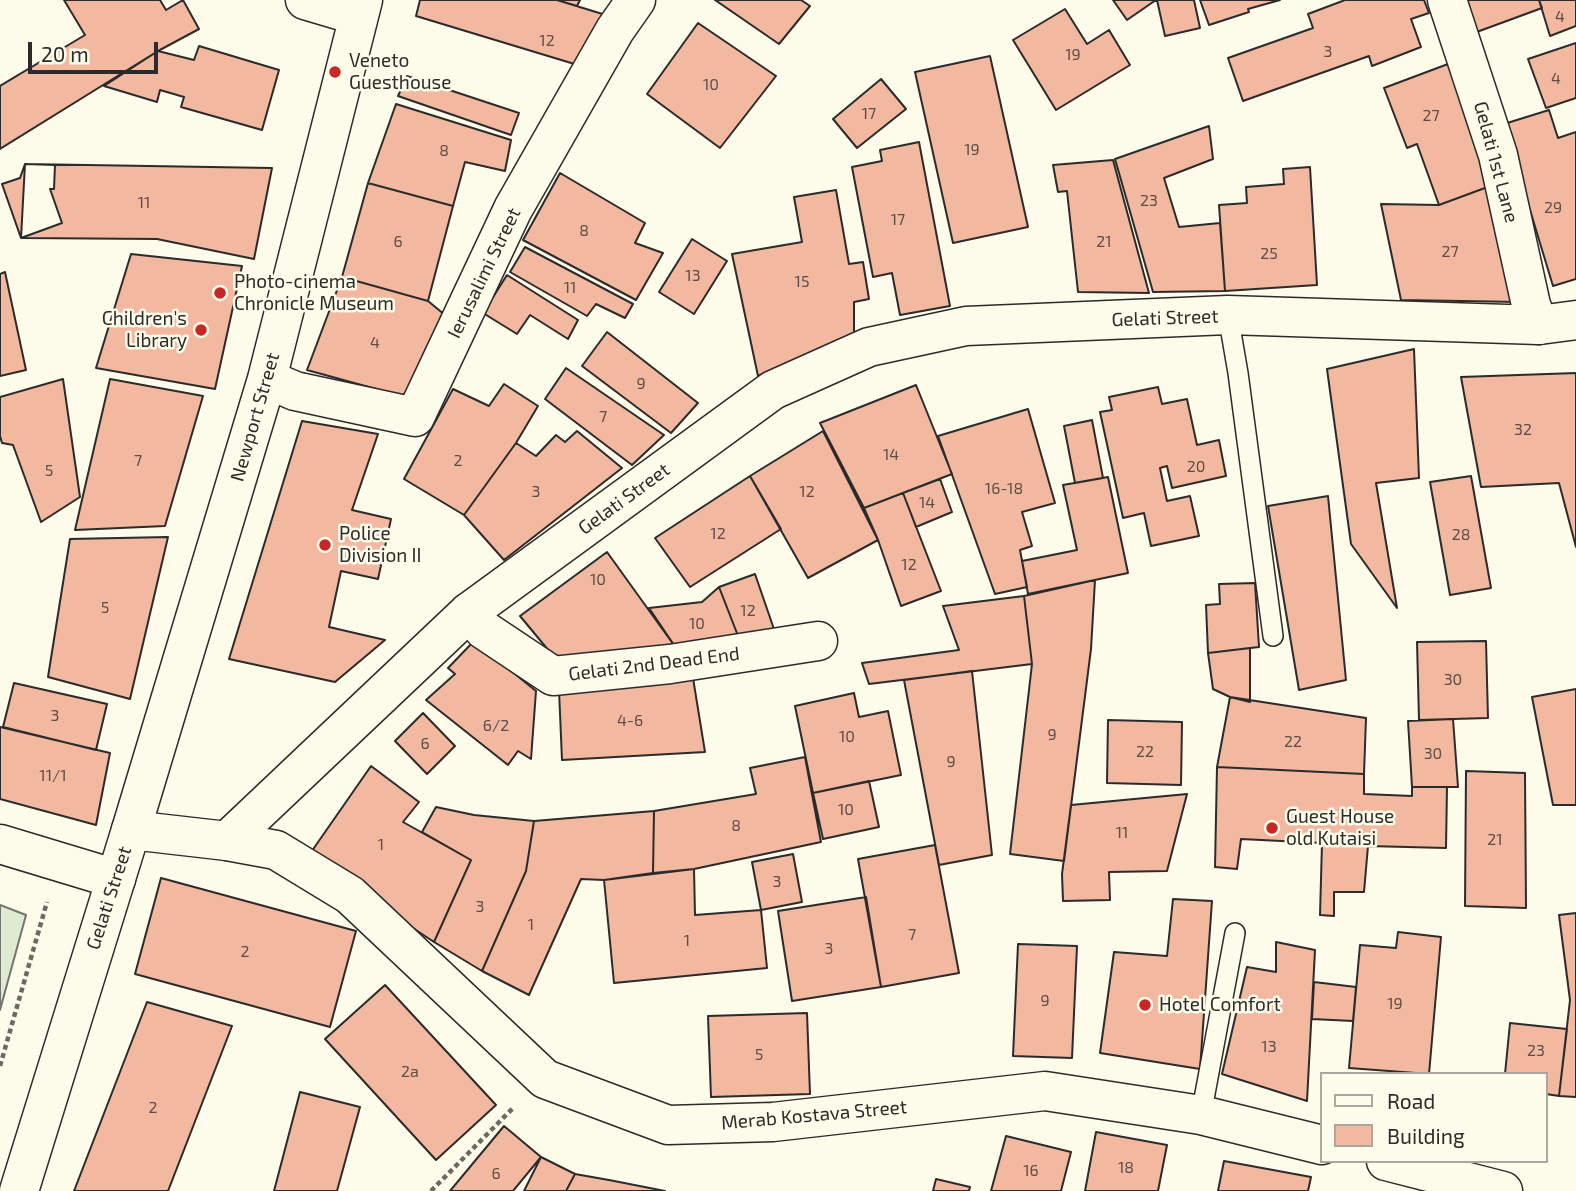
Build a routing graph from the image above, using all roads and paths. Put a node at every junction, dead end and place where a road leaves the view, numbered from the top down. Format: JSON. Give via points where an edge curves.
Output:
{"nodes":[{"id":1,"x":305,"y":0,"type":"edge"},
{"id":2,"x":636,"y":0,"type":"edge"},
{"id":3,"x":1447,"y":0,"type":"edge"},
{"id":4,"x":361,"y":8,"type":"edge"},
{"id":5,"x":1228,"y":315,"type":"junction"},
{"id":6,"x":1576,"y":320,"type":"edge"},
{"id":7,"x":1539,"y":325,"type":"junction"},
{"id":8,"x":267,"y":379,"type":"junction"},
{"id":9,"x":469,"y":612,"type":"junction"},
{"id":10,"x":1273,"y":636,"type":"dead end"},
{"id":11,"x":818,"y":641,"type":"dead end"},
{"id":12,"x":131,"y":830,"type":"junction"},
{"id":13,"x":227,"y":841,"type":"junction"},
{"id":14,"x":0,"y":844,"type":"edge"},
{"id":15,"x":116,"y":880,"type":"junction"},
{"id":16,"x":47,"y":901,"type":"dead end"},
{"id":17,"x":1235,"y":933,"type":"dead end"},
{"id":18,"x":0,"y":1066,"type":"edge"},
{"id":19,"x":545,"y":1079,"type":"junction"},
{"id":20,"x":1201,"y":1115,"type":"junction"},
{"id":21,"x":1320,"y":1145,"type":"edge"},
{"id":22,"x":1394,"y":1163,"type":"edge"},
{"id":23,"x":19,"y":1191,"type":"edge"},
{"id":24,"x":432,"y":1191,"type":"edge"},
{"id":25,"x":1503,"y":1191,"type":"edge"}],
"edges":[{"from":1,"to":4,"type":"street"},
{"from":2,"to":8,"type":"street","name":"Ierusalimi Street","via":[[513,209],[415,417],[295,391]]},
{"from":3,"to":7,"type":"street","name":"Gelati 1st Lane","via":[[1498,155]]},
{"from":4,"to":8,"type":"street","name":"Newport Street"},
{"from":5,"to":7,"type":"street","name":"Gelati Street"},
{"from":5,"to":9,"type":"street","name":"Gelati Street","via":[[966,326],[869,347],[773,390]]},
{"from":5,"to":10,"type":"lane"},
{"from":6,"to":7,"type":"street","name":"Gelati Street"},
{"from":8,"to":12,"type":"street","name":"Newport Street"},
{"from":9,"to":11,"type":"street","name":"Gelati 2nd Dead End","via":[[484,630],[553,676]]},
{"from":9,"to":13,"type":"street","name":"Gelati Street"},
{"from":12,"to":13,"type":"street","name":"Gelati Street"},
{"from":12,"to":15,"type":"street","name":"Gelati Street"},
{"from":13,"to":19,"type":"street","name":"Merab Kostava Street","via":[[276,850],[350,895]]},
{"from":14,"to":15,"type":"street"},
{"from":15,"to":23,"type":"street","name":"Gelati Street"},
{"from":16,"to":18,"type":"path"},
{"from":17,"to":20,"type":"lane"},
{"from":19,"to":20,"type":"street","name":"Merab Kostava Street","via":[[668,1125],[773,1122],[1045,1091]]},
{"from":19,"to":24,"type":"path"},
{"from":20,"to":21,"type":"street","name":"Merab Kostava Street"},
{"from":22,"to":25,"type":"street"}]}
